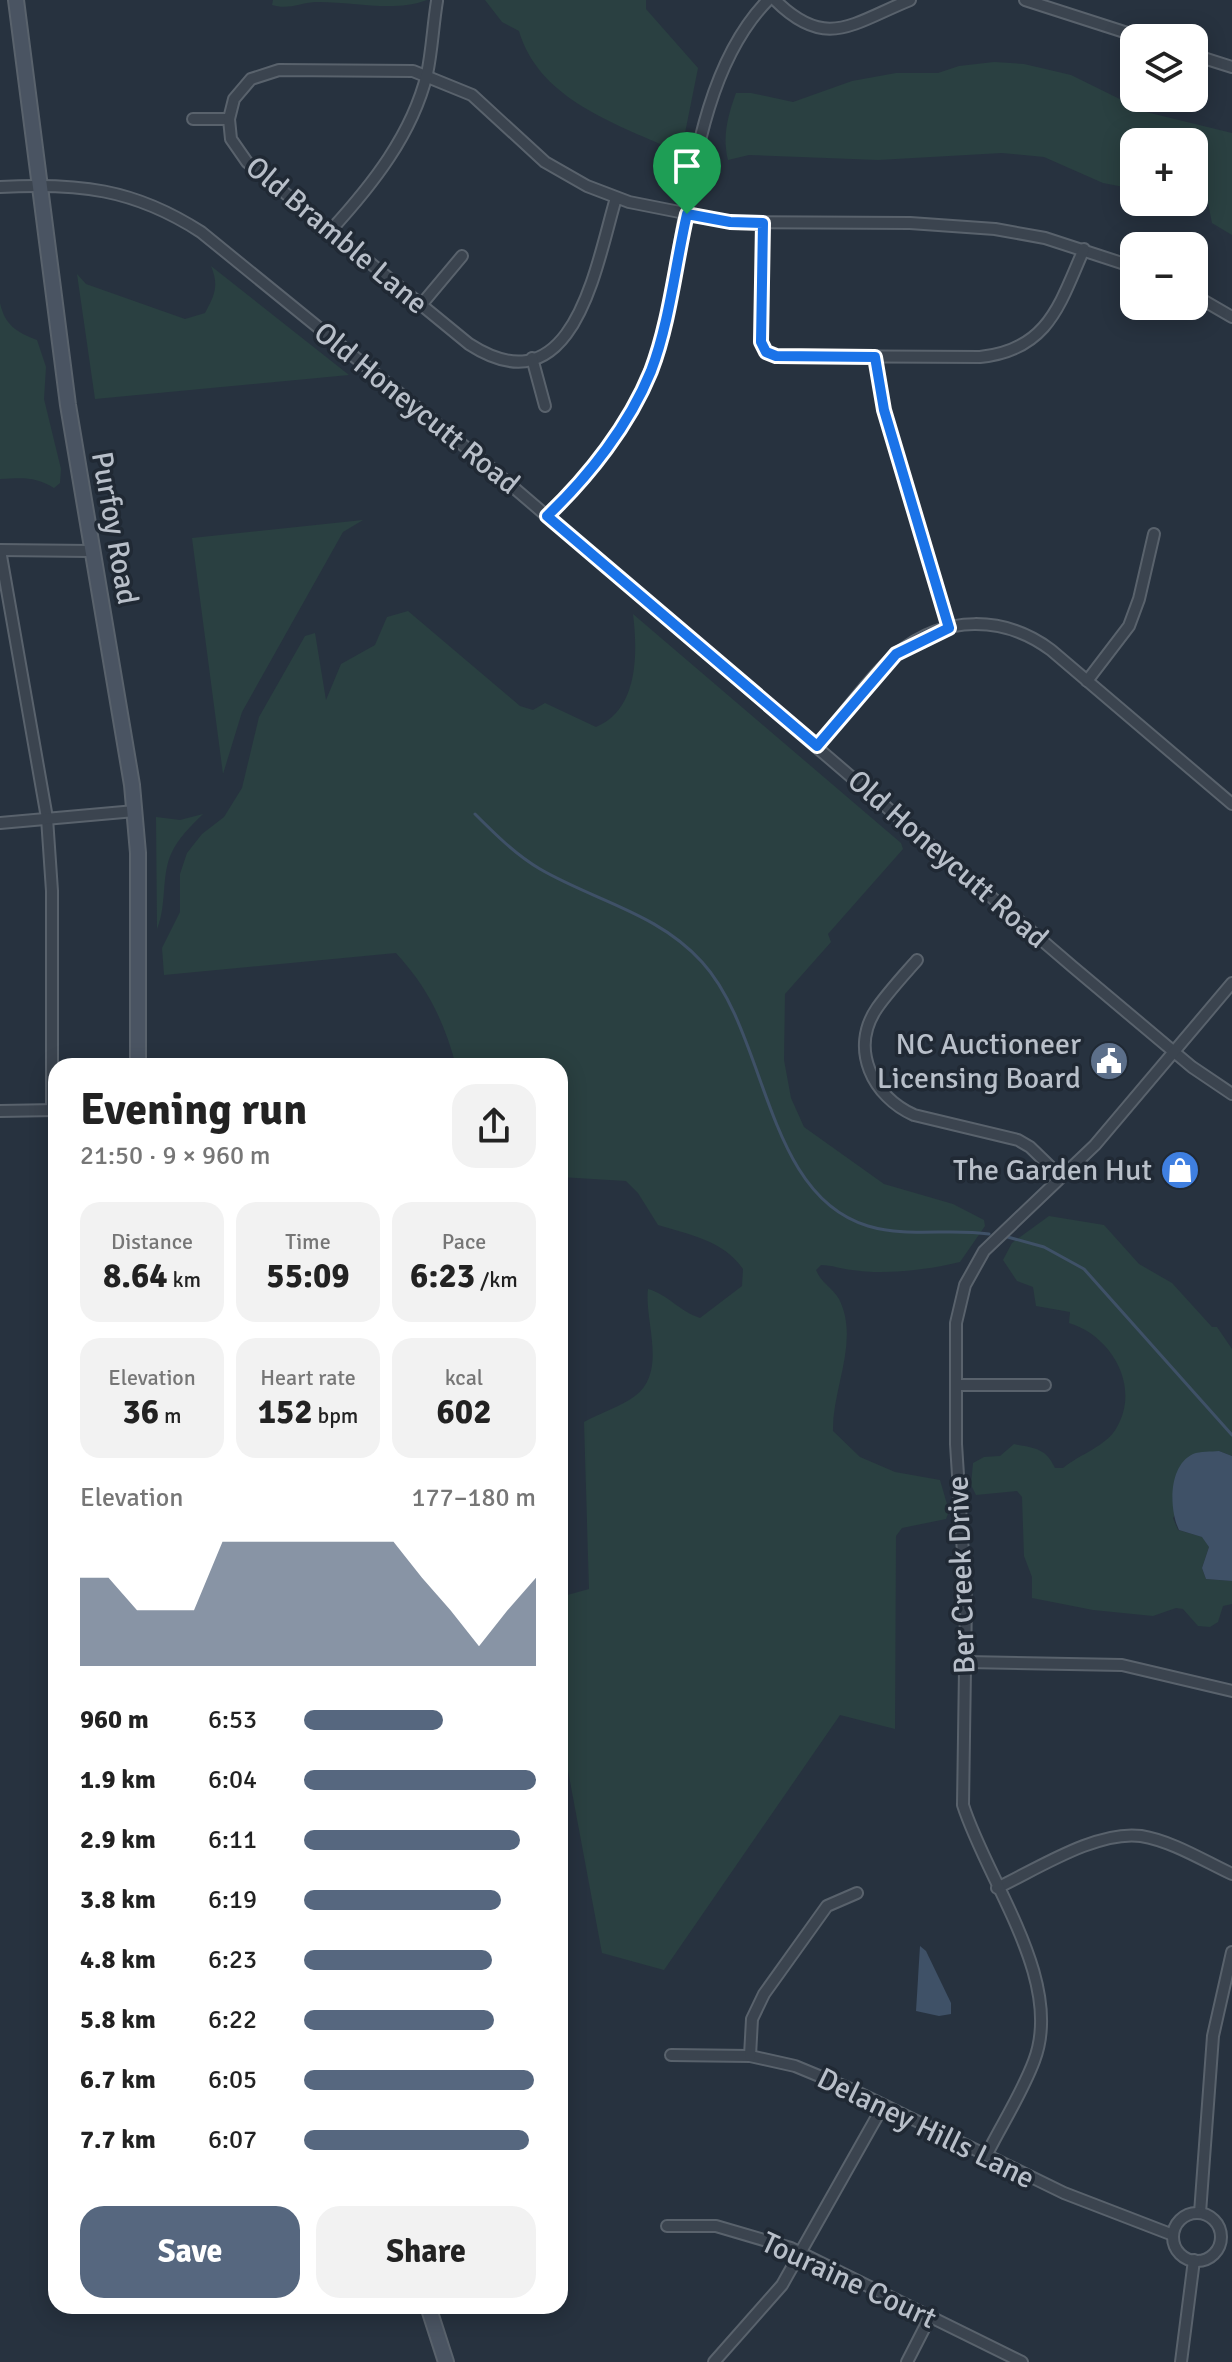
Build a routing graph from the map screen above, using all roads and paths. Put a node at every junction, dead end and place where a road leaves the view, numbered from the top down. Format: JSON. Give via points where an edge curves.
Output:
{"nodes":[{"id":1,"x":16,"y":0,"type":"edge"},
{"id":2,"x":768,"y":0,"type":"edge"},
{"id":3,"x":775,"y":0,"type":"edge"},
{"id":4,"x":910,"y":0,"type":"edge"},
{"id":5,"x":1025,"y":0,"type":"edge"},
{"id":6,"x":437,"y":1,"type":"edge"},
{"id":7,"x":1120,"y":31,"type":"edge"},
{"id":8,"x":1208,"y":59,"type":"edge"},
{"id":9,"x":1232,"y":67,"type":"edge"},
{"id":10,"x":427,"y":75,"type":"junction"},
{"id":11,"x":193,"y":119,"type":"dead end"},
{"id":12,"x":229,"y":119,"type":"junction"},
{"id":13,"x":42,"y":185,"type":"junction"},
{"id":14,"x":0,"y":187,"type":"edge"},
{"id":15,"x":616,"y":198,"type":"junction"},
{"id":16,"x":687,"y":214,"type":"junction"},
{"id":17,"x":763,"y":223,"type":"junction"},
{"id":18,"x":331,"y":230,"type":"junction"},
{"id":19,"x":1084,"y":249,"type":"junction"},
{"id":20,"x":462,"y":256,"type":"dead end"},
{"id":21,"x":1120,"y":262,"type":"edge"},
{"id":22,"x":1208,"y":303,"type":"edge"},
{"id":23,"x":421,"y":305,"type":"junction"},
{"id":24,"x":1232,"y":317,"type":"edge"},
{"id":25,"x":875,"y":357,"type":"junction"},
{"id":26,"x":532,"y":358,"type":"junction"},
{"id":27,"x":545,"y":406,"type":"dead end"},
{"id":28,"x":547,"y":516,"type":"junction"},
{"id":29,"x":1154,"y":534,"type":"dead end"},
{"id":30,"x":0,"y":550,"type":"edge"},
{"id":31,"x":90,"y":551,"type":"junction"},
{"id":32,"x":949,"y":628,"type":"junction"},
{"id":33,"x":1087,"y":681,"type":"junction"},
{"id":34,"x":817,"y":746,"type":"junction"},
{"id":35,"x":1232,"y":804,"type":"edge"},
{"id":36,"x":135,"y":811,"type":"junction"},
{"id":37,"x":47,"y":818,"type":"junction"},
{"id":38,"x":0,"y":823,"type":"edge"},
{"id":39,"x":917,"y":960,"type":"dead end"},
{"id":40,"x":1232,"y":983,"type":"edge"},
{"id":41,"x":1176,"y":1052,"type":"junction"},
{"id":42,"x":54,"y":1058,"type":"edge"},
{"id":43,"x":138,"y":1058,"type":"edge"},
{"id":44,"x":1232,"y":1094,"type":"edge"},
{"id":45,"x":48,"y":1110,"type":"edge"},
{"id":46,"x":0,"y":1111,"type":"edge"},
{"id":47,"x":1061,"y":1177,"type":"junction"},
{"id":48,"x":956,"y":1385,"type":"junction"},
{"id":49,"x":1045,"y":1385,"type":"dead end"},
{"id":50,"x":966,"y":1662,"type":"junction"},
{"id":51,"x":1232,"y":1691,"type":"edge"},
{"id":52,"x":1232,"y":1874,"type":"edge"},
{"id":53,"x":997,"y":1888,"type":"junction"},
{"id":54,"x":857,"y":1893,"type":"dead end"},
{"id":55,"x":1232,"y":1952,"type":"edge"},
{"id":56,"x":671,"y":2055,"type":"dead end"},
{"id":57,"x":750,"y":2056,"type":"junction"},
{"id":58,"x":883,"y":2106,"type":"junction"},
{"id":59,"x":987,"y":2154,"type":"junction"},
{"id":60,"x":1200,"y":2213,"type":"junction"},
{"id":61,"x":667,"y":2226,"type":"dead end"},
{"id":62,"x":1173,"y":2235,"type":"junction"},
{"id":63,"x":1227,"y":2241,"type":"edge"},
{"id":64,"x":800,"y":2252,"type":"junction"},
{"id":65,"x":1194,"y":2260,"type":"junction"},
{"id":66,"x":431,"y":2314,"type":"edge"},
{"id":67,"x":930,"y":2317,"type":"junction"},
{"id":68,"x":446,"y":2362,"type":"edge"},
{"id":69,"x":714,"y":2362,"type":"edge"},
{"id":70,"x":907,"y":2362,"type":"edge"},
{"id":71,"x":1022,"y":2362,"type":"edge"},
{"id":72,"x":1181,"y":2362,"type":"edge"}],
"edges":[{"from":1,"to":13,"type":"street","name":"Purfoy Road"},
{"from":2,"to":16,"type":"street","via":[[742,32],[715,87]]},
{"from":3,"to":4,"type":"street","via":[[801,23],[827,30]]},
{"from":5,"to":7,"type":"street"},
{"from":6,"to":10,"type":"street"},
{"from":8,"to":9,"type":"street"},
{"from":10,"to":12,"type":"street","name":"Old Bramble Lane","via":[[400,69],[269,72],[239,90]]},
{"from":10,"to":15,"type":"street","name":"Old Bramble Lane","via":[[472,95],[559,171]]},
{"from":10,"to":18,"type":"street","via":[[391,154]]},
{"from":11,"to":12,"type":"street"},
{"from":12,"to":18,"type":"street","name":"Old Bramble Lane","via":[[240,155]]},
{"from":13,"to":14,"type":"street","name":"Old Honeycutt Road"},
{"from":13,"to":28,"type":"street","name":"Old Honeycutt Road","via":[[82,186],[135,198],[201,232]]},
{"from":13,"to":31,"type":"street","name":"Purfoy Road"},
{"from":15,"to":16,"type":"street","name":"Old Bramble Lane"},
{"from":15,"to":26,"type":"street","via":[[578,320],[554,348]]},
{"from":16,"to":17,"type":"street","name":"Old Bramble Lane"},
{"from":16,"to":28,"type":"street","via":[[650,372],[611,442]]},
{"from":17,"to":19,"type":"street","name":"Old Bramble Lane","via":[[957,225]]},
{"from":17,"to":25,"type":"street","via":[[762,348],[776,356]]},
{"from":18,"to":23,"type":"street","name":"Old Bramble Lane"},
{"from":19,"to":21,"type":"street","name":"Old Bramble Lane"},
{"from":19,"to":25,"type":"street","via":[[1054,317],[1018,348],[980,357]]},
{"from":20,"to":23,"type":"street"},
{"from":22,"to":24,"type":"street"},
{"from":23,"to":26,"type":"street","name":"Old Bramble Lane","via":[[478,350],[501,358]]},
{"from":25,"to":32,"type":"street","via":[[884,410]]},
{"from":26,"to":27,"type":"street"},
{"from":28,"to":34,"type":"street","name":"Old Honeycutt Road"},
{"from":29,"to":33,"type":"street","via":[[1129,626]]},
{"from":30,"to":31,"type":"street"},
{"from":30,"to":37,"type":"street"},
{"from":31,"to":36,"type":"street","name":"Purfoy Road"},
{"from":32,"to":33,"type":"street","via":[[1012,627],[1036,639]]},
{"from":32,"to":34,"type":"street","via":[[896,654]]},
{"from":33,"to":35,"type":"street"},
{"from":34,"to":41,"type":"street","name":"Old Honeycutt Road"},
{"from":36,"to":37,"type":"street"},
{"from":36,"to":43,"type":"street","name":"Purfoy Road"},
{"from":37,"to":38,"type":"street"},
{"from":37,"to":42,"type":"street"},
{"from":39,"to":47,"type":"street","via":[[877,1008],[868,1028],[865,1054],[878,1089],[914,1115],[1018,1140]]},
{"from":40,"to":41,"type":"street","name":"Ber Creek Drive"},
{"from":41,"to":44,"type":"street","name":"Old Honeycutt Road"},
{"from":41,"to":47,"type":"street","name":"Ber Creek Drive"},
{"from":45,"to":46,"type":"street"},
{"from":47,"to":48,"type":"street","name":"Ber Creek Drive","via":[[993,1241],[970,1273],[956,1323]]},
{"from":48,"to":49,"type":"street"},
{"from":48,"to":50,"type":"street","name":"Ber Creek Drive"},
{"from":50,"to":51,"type":"street","via":[[1122,1665]]},
{"from":50,"to":53,"type":"street","name":"Ber Creek Drive","via":[[963,1805]]},
{"from":52,"to":53,"type":"street","via":[[1159,1841],[1123,1835],[1097,1841]]},
{"from":53,"to":59,"type":"street","name":"Ber Creek Drive","via":[[1036,1978],[1042,2020],[1035,2060]]},
{"from":54,"to":57,"type":"street","via":[[827,1906],[764,1994],[752,2019]]},
{"from":55,"to":60,"type":"street","via":[[1213,2036]]},
{"from":56,"to":57,"type":"street","name":"Delaney Hills Lane"},
{"from":57,"to":58,"type":"street","name":"Delaney Hills Lane","via":[[795,2066]]},
{"from":58,"to":59,"type":"street","name":"Delaney Hills Lane"},
{"from":58,"to":64,"type":"street"},
{"from":59,"to":62,"type":"street","name":"Delaney Hills Lane","via":[[1064,2193]]},
{"from":60,"to":62,"type":"street","via":[[1180,2220]]},
{"from":60,"to":63,"type":"street","via":[[1215,2220]]},
{"from":61,"to":64,"type":"street","name":"Touraine Court","via":[[716,2226]]},
{"from":62,"to":65,"type":"street","via":[[1177,2250]]},
{"from":63,"to":65,"type":"street","via":[[1210,2257]]},
{"from":64,"to":67,"type":"street","name":"Touraine Court"},
{"from":64,"to":69,"type":"street","via":[[782,2285]]},
{"from":65,"to":72,"type":"street"},
{"from":66,"to":68,"type":"street"},
{"from":67,"to":70,"type":"street"},
{"from":67,"to":71,"type":"street","name":"Touraine Court"}]}
